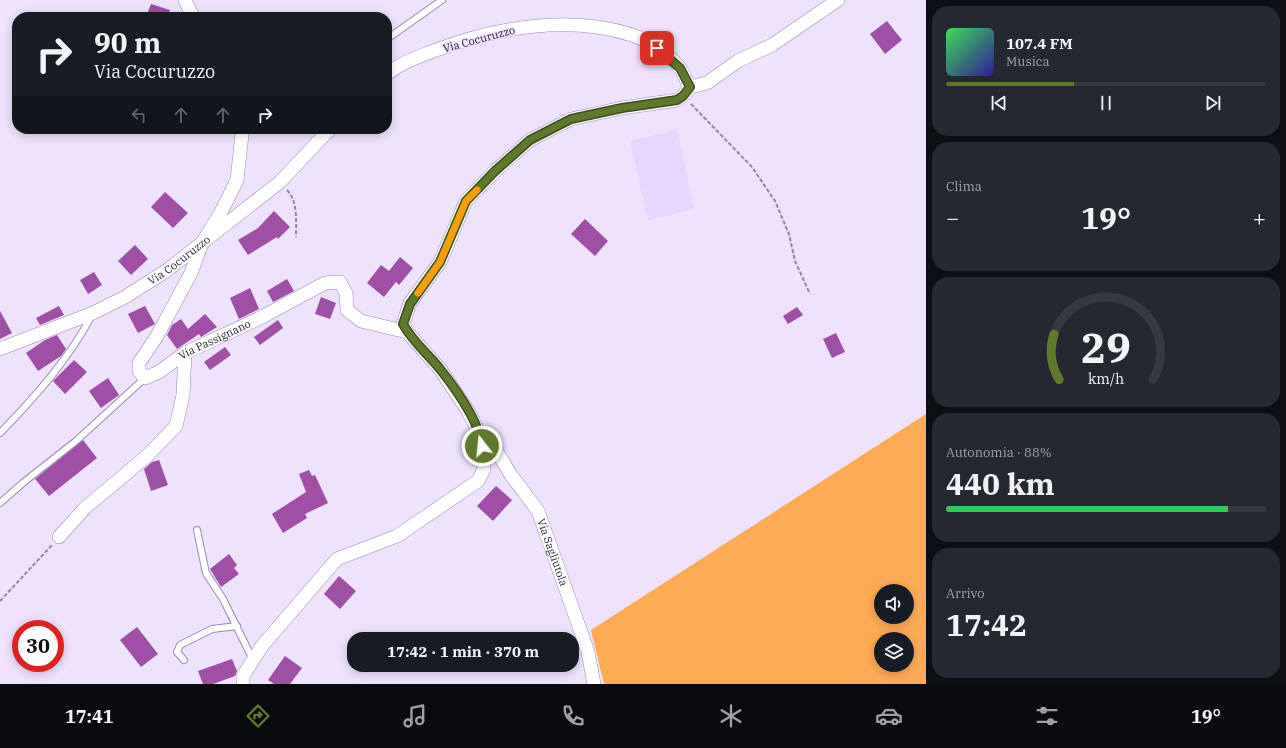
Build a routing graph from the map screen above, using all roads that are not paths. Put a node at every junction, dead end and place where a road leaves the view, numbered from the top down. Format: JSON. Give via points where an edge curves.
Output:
{"nodes":[{"id":1,"x":185,"y":0,"type":"edge"},
{"id":2,"x":442,"y":0,"type":"edge"},
{"id":3,"x":838,"y":0,"type":"edge"},
{"id":4,"x":191,"y":12,"type":"edge"},
{"id":5,"x":392,"y":35,"type":"edge"},
{"id":6,"x":392,"y":70,"type":"edge"},
{"id":7,"x":686,"y":91,"type":"junction"},
{"id":8,"x":242,"y":134,"type":"edge"},
{"id":9,"x":325,"y":134,"type":"edge"},
{"id":10,"x":202,"y":243,"type":"junction"},
{"id":11,"x":93,"y":313,"type":"junction"},
{"id":12,"x":407,"y":332,"type":"junction"},
{"id":13,"x":0,"y":350,"type":"edge"},
{"id":14,"x":185,"y":353,"type":"junction"},
{"id":15,"x":145,"y":378,"type":"junction"},
{"id":16,"x":0,"y":433,"type":"edge"},
{"id":17,"x":481,"y":436,"type":"junction"},
{"id":18,"x":0,"y":503,"type":"edge"},
{"id":19,"x":197,"y":530,"type":"dead end"},
{"id":20,"x":59,"y":537,"type":"road end"},
{"id":21,"x":237,"y":626,"type":"junction"},
{"id":22,"x":184,"y":660,"type":"dead end"},
{"id":23,"x":253,"y":660,"type":"junction"},
{"id":24,"x":243,"y":684,"type":"edge"},
{"id":25,"x":594,"y":684,"type":"edge"}],
"edges":[{"from":1,"to":4,"type":"street"},
{"from":2,"to":5,"type":"lane"},
{"from":3,"to":7,"type":"street","via":[[772,45],[738,61],[707,83]]},
{"from":6,"to":7,"type":"street","name":"Via Cocuruzzo","via":[[399,64],[458,42],[509,29],[560,25],[598,28],[634,35],[657,48],[680,68]]},
{"from":7,"to":12,"type":"street","via":[[677,100],[571,119],[530,140],[466,201],[440,262],[410,304],[403,324]]},
{"from":8,"to":10,"type":"street","via":[[237,180]]},
{"from":9,"to":10,"type":"street","name":"Via Cocuruzzo","via":[[280,182]]},
{"from":10,"to":11,"type":"street","name":"Via Cocuruzzo","via":[[125,298]]},
{"from":10,"to":15,"type":"street","via":[[191,273],[157,336],[139,363],[139,371]]},
{"from":11,"to":13,"type":"street","name":"Via Cocuruzzo"},
{"from":11,"to":16,"type":"lane","via":[[68,356]]},
{"from":12,"to":14,"type":"street","name":"Via Passignano","via":[[361,321],[347,310],[346,293],[340,282],[326,283]]},
{"from":12,"to":17,"type":"street","via":[[440,369]]},
{"from":14,"to":15,"type":"street","name":"Via Passignano","via":[[159,372]]},
{"from":14,"to":20,"type":"street","via":[[183,395],[176,426],[147,456],[85,508]]},
{"from":15,"to":18,"type":"lane","via":[[76,441]]},
{"from":17,"to":23,"type":"street","via":[[484,469],[478,480],[397,536],[337,559],[262,646]]},
{"from":17,"to":25,"type":"street","name":"Via Sagliutola","via":[[492,442],[511,475],[538,511],[588,652]]},
{"from":19,"to":21,"type":"lane","via":[[206,573]]},
{"from":21,"to":22,"type":"lane","via":[[212,629],[180,645],[177,652]]},
{"from":21,"to":23,"type":"lane"},
{"from":23,"to":24,"type":"street","via":[[244,676]]}]}
